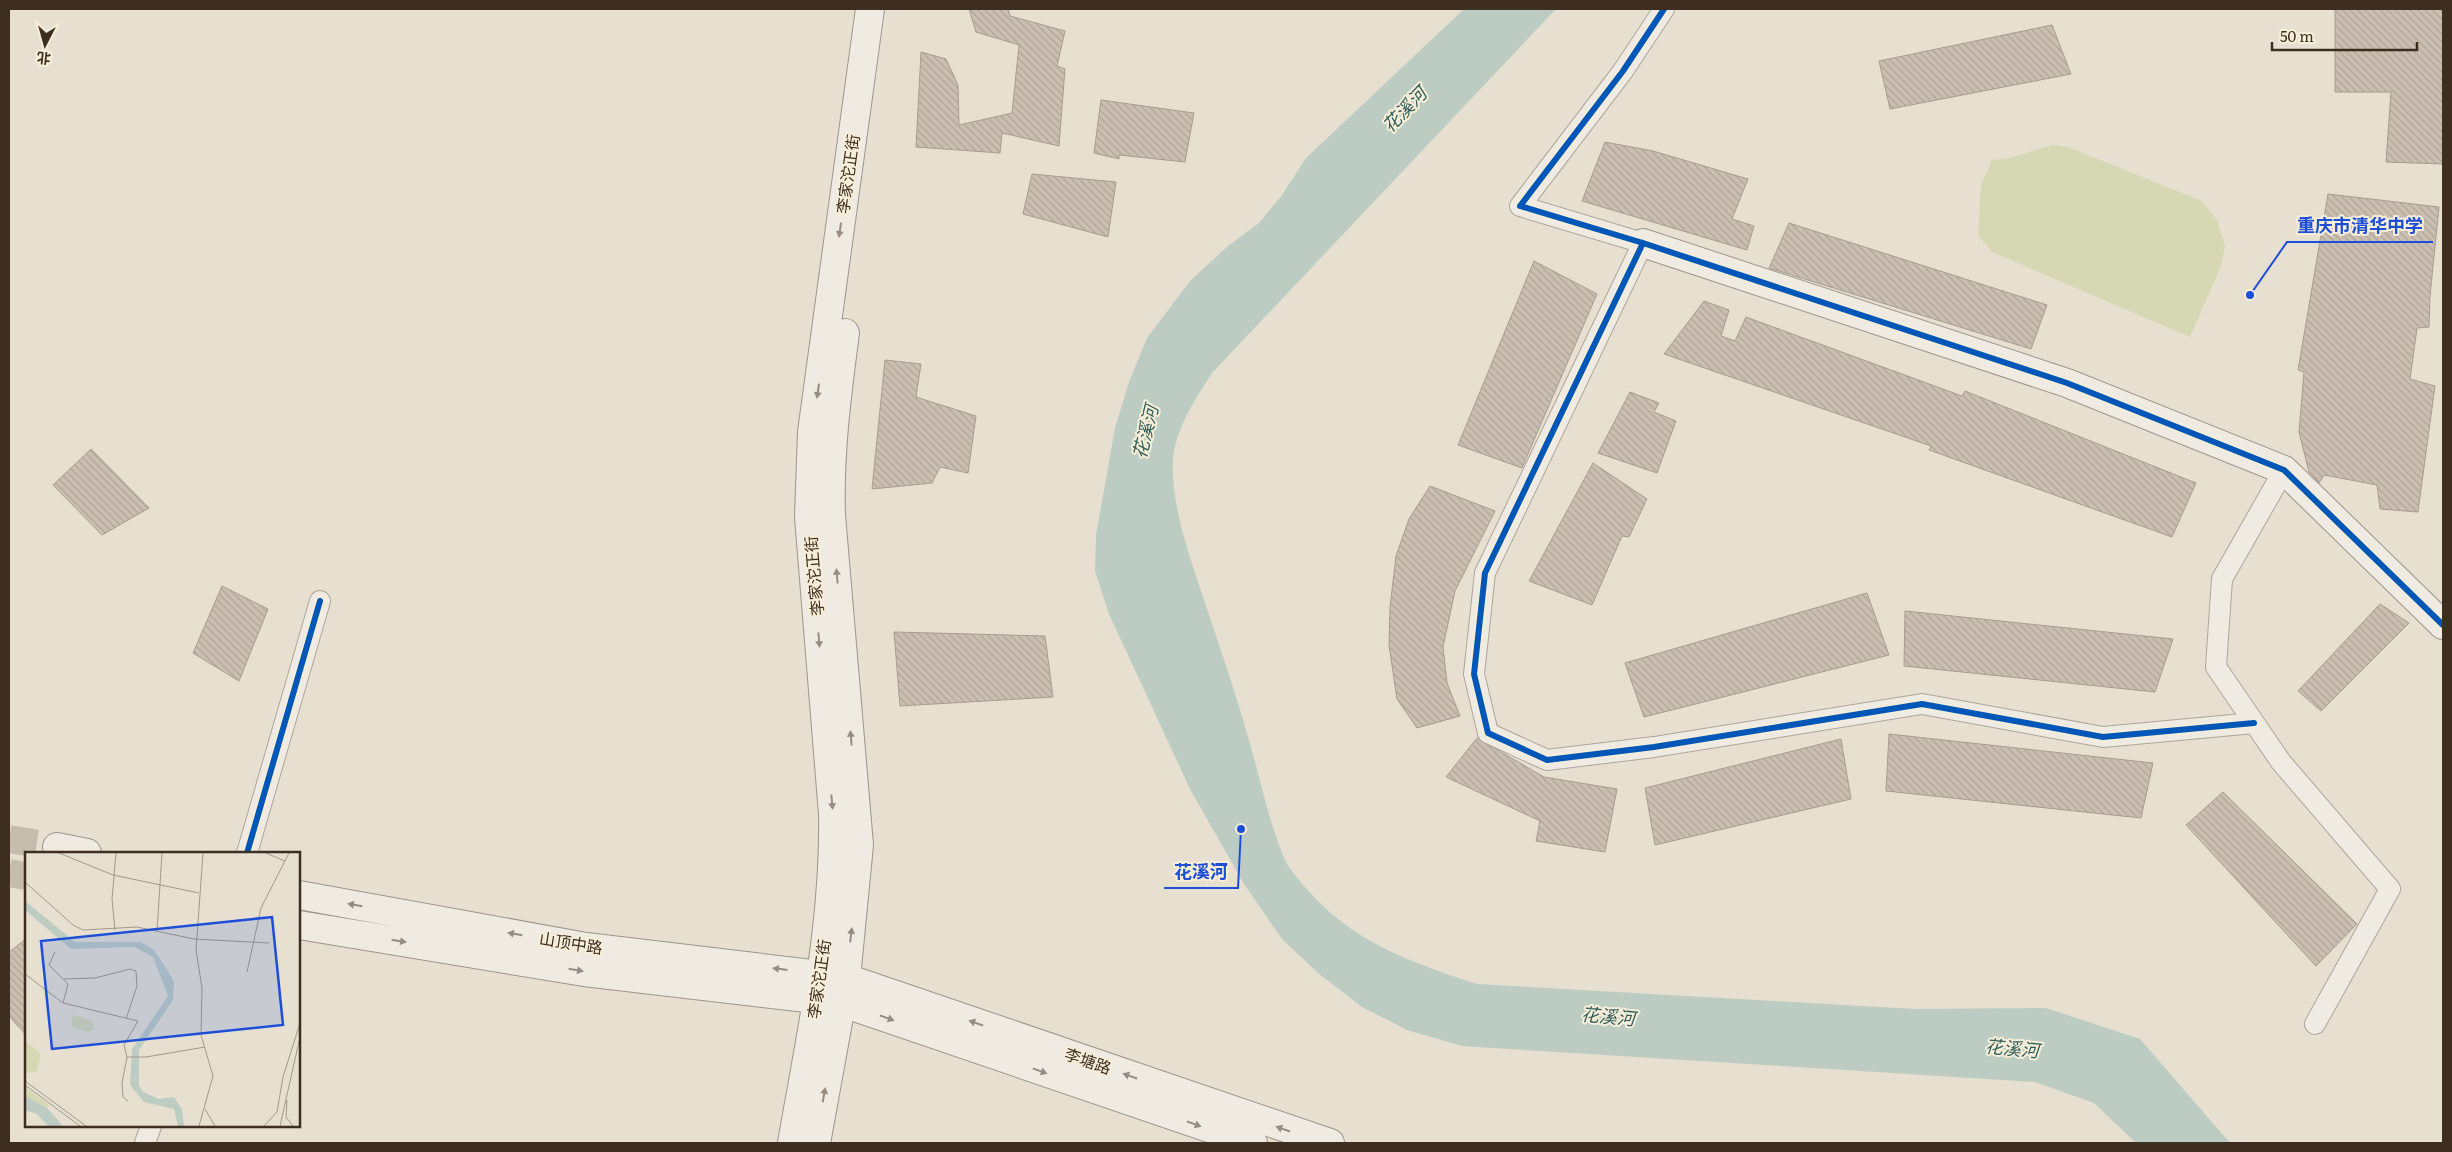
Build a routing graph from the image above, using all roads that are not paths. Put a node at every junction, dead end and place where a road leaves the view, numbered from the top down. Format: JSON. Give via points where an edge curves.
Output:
{"nodes":[{"id":1,"x":870,"y":9,"type":"edge"},
{"id":2,"x":886,"y":9,"type":"edge"},
{"id":3,"x":1664,"y":9,"type":"edge"},
{"id":4,"x":1643,"y":243,"type":"junction"},
{"id":5,"x":2284,"y":470,"type":"junction"},
{"id":6,"x":320,"y":601,"type":"dead end"},
{"id":7,"x":2443,"y":625,"type":"edge"},
{"id":8,"x":2254,"y":723,"type":"junction"},
{"id":9,"x":57,"y":847,"type":"tunnel mouth"},
{"id":10,"x":82,"y":852,"type":"edge"},
{"id":11,"x":247,"y":852,"type":"edge"},
{"id":12,"x":300,"y":895,"type":"edge"},
{"id":13,"x":300,"y":925,"type":"edge"},
{"id":14,"x":831,"y":988,"type":"junction"},
{"id":15,"x":2315,"y":1024,"type":"dead end"},
{"id":16,"x":151,"y":1127,"type":"edge"},
{"id":17,"x":1221,"y":1139,"type":"edge"},
{"id":18,"x":145,"y":1143,"type":"edge"},
{"id":19,"x":792,"y":1143,"type":"edge"},
{"id":20,"x":816,"y":1143,"type":"edge"},
{"id":21,"x":1253,"y":1143,"type":"edge"},
{"id":22,"x":1330,"y":1143,"type":"edge"}],
"edges":[{"from":1,"to":14,"type":"main road","name":"李家沱正街","one_way":true,"via":[[812,432],[809,478],[809,517],[833,814]]},
{"from":14,"to":2,"type":"main road","name":"李家沱正街","one_way":true,"via":[[857,884],[859,845],[830,473]]},
{"from":3,"to":4,"type":"street","via":[[1623,71],[1520,206]]},
{"from":4,"to":5,"type":"main road","via":[[2067,382]]},
{"from":4,"to":8,"type":"street","via":[[1484,573],[1474,674],[1488,733],[1547,760],[1654,747],[1922,704],[2102,737]]},
{"from":5,"to":7,"type":"main road"},
{"from":5,"to":8,"type":"street","via":[[2222,579],[2216,667]]},
{"from":6,"to":11,"type":"street"},
{"from":8,"to":15,"type":"street","via":[[2281,762],[2390,889]]},
{"from":9,"to":10,"type":"main road"},
{"from":14,"to":12,"type":"main road","name":"山顶中路","one_way":true},
{"from":13,"to":14,"type":"main road","name":"山顶中路","one_way":true,"via":[[584,972]]},
{"from":14,"to":17,"type":"main road","name":"李塘路","one_way":true},
{"from":14,"to":19,"type":"main road","name":"李家沱正街"},
{"from":20,"to":14,"type":"main road","name":"李家沱正街","one_way":true},
{"from":22,"to":14,"type":"main road","name":"李塘路","one_way":true},
{"from":16,"to":18,"type":"street"},
{"from":17,"to":21,"type":"main road","name":"李塘路"}]}
